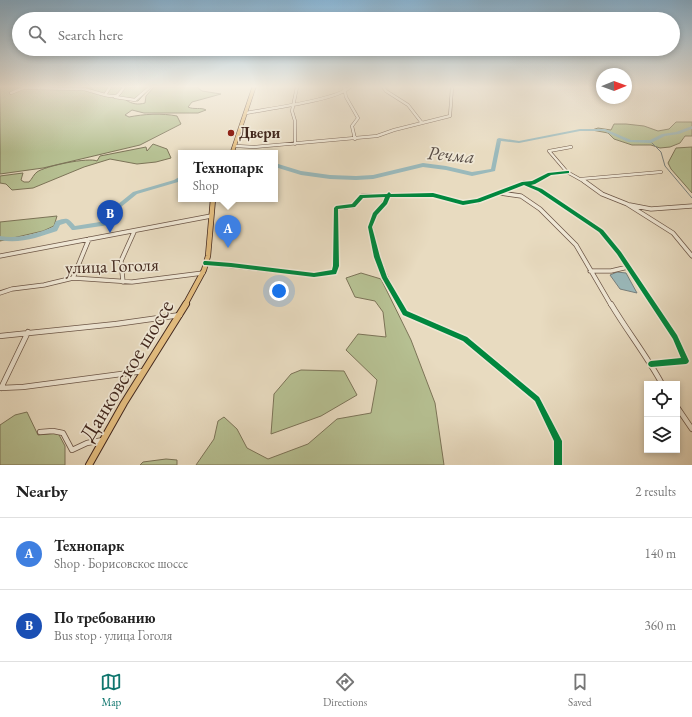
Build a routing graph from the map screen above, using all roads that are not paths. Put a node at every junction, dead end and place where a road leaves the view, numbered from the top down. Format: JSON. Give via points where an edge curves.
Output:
{"nodes":[{"id":1,"x":247,"y":109,"type":"edge"},
{"id":2,"x":271,"y":109,"type":"edge"},
{"id":3,"x":292,"y":109,"type":"edge"},
{"id":4,"x":353,"y":109,"type":"edge"},
{"id":5,"x":411,"y":109,"type":"edge"},
{"id":6,"x":451,"y":109,"type":"edge"},
{"id":7,"x":246,"y":113,"type":"junction"},
{"id":8,"x":422,"y":123,"type":"junction"},
{"id":9,"x":355,"y":140,"type":"junction"},
{"id":10,"x":295,"y":144,"type":"junction"},
{"id":11,"x":236,"y":146,"type":"junction"},
{"id":12,"x":571,"y":147,"type":"dead end"},
{"id":13,"x":234,"y":150,"type":"edge"},
{"id":14,"x":568,"y":172,"type":"junction"},
{"id":15,"x":661,"y":172,"type":"dead end"},
{"id":16,"x":581,"y":179,"type":"junction"},
{"id":17,"x":524,"y":183,"type":"junction"},
{"id":18,"x":500,"y":193,"type":"junction"},
{"id":19,"x":389,"y":194,"type":"junction"},
{"id":20,"x":213,"y":202,"type":"edge"},
{"id":21,"x":627,"y":204,"type":"junction"},
{"id":22,"x":692,"y":206,"type":"edge"},
{"id":23,"x":211,"y":216,"type":"junction"},
{"id":24,"x":134,"y":232,"type":"junction"},
{"id":25,"x":90,"y":238,"type":"junction"},
{"id":26,"x":0,"y":256,"type":"edge"},
{"id":27,"x":692,"y":256,"type":"edge"},
{"id":28,"x":206,"y":264,"type":"junction"},
{"id":29,"x":628,"y":267,"type":"junction"},
{"id":30,"x":590,"y":271,"type":"junction"},
{"id":31,"x":203,"y":273,"type":"junction"},
{"id":32,"x":73,"y":278,"type":"junction"},
{"id":33,"x":123,"y":282,"type":"junction"},
{"id":34,"x":0,"y":293,"type":"edge"},
{"id":35,"x":180,"y":315,"type":"junction"},
{"id":36,"x":28,"y":332,"type":"junction"},
{"id":37,"x":0,"y":336,"type":"edge"},
{"id":38,"x":651,"y":364,"type":"junction"},
{"id":39,"x":145,"y":371,"type":"junction"},
{"id":40,"x":660,"y":381,"type":"edge"},
{"id":41,"x":0,"y":388,"type":"edge"},
{"id":42,"x":680,"y":411,"type":"edge"},
{"id":43,"x":692,"y":429,"type":"edge"},
{"id":44,"x":40,"y":432,"type":"dead end"},
{"id":45,"x":103,"y":440,"type":"junction"},
{"id":46,"x":89,"y":465,"type":"edge"},
{"id":47,"x":558,"y":465,"type":"edge"}],
"edges":[{"from":1,"to":7,"type":"main road"},
{"from":2,"to":7,"type":"street"},
{"from":3,"to":10,"type":"street"},
{"from":4,"to":9,"type":"street","via":[[358,118],[352,126]]},
{"from":5,"to":8,"type":"street"},
{"from":6,"to":8,"type":"street","via":[[450,116]]},
{"from":7,"to":11,"type":"main road"},
{"from":8,"to":9,"type":"street"},
{"from":9,"to":10,"type":"street"},
{"from":10,"to":11,"type":"street"},
{"from":11,"to":13,"type":"main road"},
{"from":12,"to":14,"type":"street","via":[[549,151]]},
{"from":14,"to":16,"type":"street"},
{"from":14,"to":17,"type":"street","via":[[550,174],[532,183]]},
{"from":15,"to":16,"type":"street"},
{"from":16,"to":21,"type":"street","via":[[602,194]]},
{"from":17,"to":18,"type":"street"},
{"from":17,"to":29,"type":"street","via":[[540,190],[601,231]]},
{"from":18,"to":19,"type":"street","via":[[463,203],[439,196]]},
{"from":18,"to":30,"type":"street","via":[[521,196],[540,209],[576,245]]},
{"from":19,"to":28,"type":"street","via":[[362,196],[353,206],[336,208],[334,272],[314,275]]},
{"from":19,"to":47,"type":"street","via":[[375,214],[370,227],[385,278],[405,313],[466,339],[537,399],[558,441]]},
{"from":20,"to":23,"type":"main road","name":"Данковское шоссе"},
{"from":21,"to":22,"type":"street","via":[[651,208]]},
{"from":21,"to":27,"type":"street","via":[[673,233]]},
{"from":23,"to":24,"type":"street","name":"улица Гоголя"},
{"from":23,"to":28,"type":"main road","name":"Данковское шоссе"},
{"from":24,"to":25,"type":"street","name":"улица Гоголя"},
{"from":24,"to":33,"type":"street","via":[[121,261]]},
{"from":25,"to":26,"type":"street","name":"улица Гоголя"},
{"from":25,"to":32,"type":"street"},
{"from":28,"to":31,"type":"main road","name":"Данковское шоссе"},
{"from":29,"to":30,"type":"street","via":[[611,271]]},
{"from":29,"to":38,"type":"street","via":[[675,337],[686,361]]},
{"from":30,"to":38,"type":"street"},
{"from":31,"to":33,"type":"street","name":"улица Гоголя"},
{"from":31,"to":35,"type":"main road","name":"Данковское шоссе"},
{"from":32,"to":33,"type":"street","name":"улица Гоголя"},
{"from":32,"to":34,"type":"street","name":"улица Гоголя"},
{"from":35,"to":36,"type":"street"},
{"from":35,"to":39,"type":"main road","name":"Данковское шоссе"},
{"from":36,"to":37,"type":"street"},
{"from":36,"to":41,"type":"street"},
{"from":38,"to":40,"type":"street"},
{"from":39,"to":41,"type":"street"},
{"from":39,"to":45,"type":"main road","name":"Данковское шоссе"},
{"from":42,"to":43,"type":"street"},
{"from":44,"to":45,"type":"street","via":[[63,433],[72,450],[87,443]]},
{"from":45,"to":46,"type":"main road","name":"Данковское шоссе"}]}
